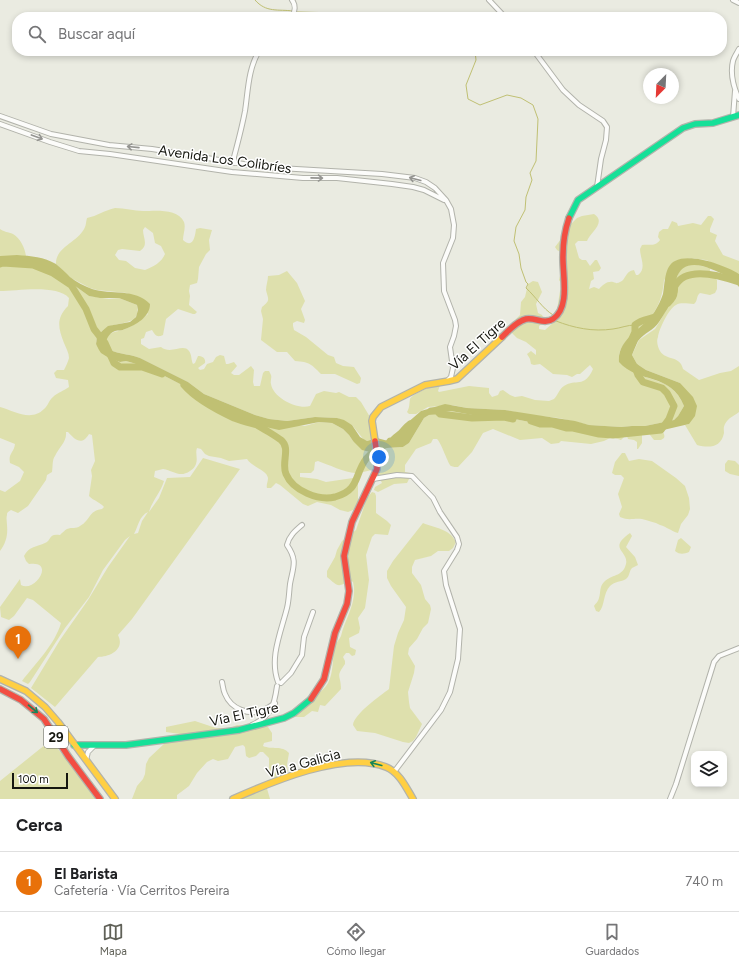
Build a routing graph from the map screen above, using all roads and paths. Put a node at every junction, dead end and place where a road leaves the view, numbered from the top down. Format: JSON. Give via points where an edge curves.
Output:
{"nodes":[{"id":1,"x":292,"y":0,"type":"edge"},
{"id":2,"x":489,"y":0,"type":"edge"},
{"id":3,"x":733,"y":0,"type":"edge"},
{"id":4,"x":739,"y":3,"type":"edge"},
{"id":5,"x":295,"y":12,"type":"edge"},
{"id":6,"x":500,"y":12,"type":"edge"},
{"id":7,"x":739,"y":49,"type":"edge"},
{"id":8,"x":256,"y":56,"type":"edge"},
{"id":9,"x":538,"y":56,"type":"edge"},
{"id":10,"x":735,"y":90,"type":"junction"},
{"id":11,"x":739,"y":99,"type":"edge"},
{"id":12,"x":0,"y":116,"type":"edge"},
{"id":13,"x":736,"y":116,"type":"edge"},
{"id":14,"x":0,"y":124,"type":"edge"},
{"id":15,"x":234,"y":163,"type":"junction"},
{"id":16,"x":597,"y":187,"type":"junction"},
{"id":17,"x":446,"y":200,"type":"junction"},
{"id":18,"x":447,"y":382,"type":"junction"},
{"id":19,"x":373,"y":479,"type":"junction"},
{"id":20,"x":302,"y":525,"type":"dead end"},
{"id":21,"x":313,"y":612,"type":"dead end"},
{"id":22,"x":739,"y":648,"type":"edge"},
{"id":23,"x":0,"y":679,"type":"edge"},
{"id":24,"x":222,"y":682,"type":"dead end"},
{"id":25,"x":279,"y":683,"type":"junction"},
{"id":26,"x":0,"y":685,"type":"edge"},
{"id":27,"x":18,"y":687,"type":"junction"},
{"id":28,"x":0,"y":689,"type":"edge"},
{"id":29,"x":275,"y":703,"type":"junction"},
{"id":30,"x":239,"y":730,"type":"junction"},
{"id":31,"x":74,"y":744,"type":"junction"},
{"id":32,"x":95,"y":745,"type":"junction"},
{"id":33,"x":86,"y":761,"type":"junction"},
{"id":34,"x":394,"y":772,"type":"junction"},
{"id":35,"x":100,"y":799,"type":"edge"},
{"id":36,"x":115,"y":799,"type":"edge"},
{"id":37,"x":233,"y":799,"type":"edge"},
{"id":38,"x":413,"y":799,"type":"edge"},
{"id":39,"x":670,"y":799,"type":"edge"}],
"edges":[{"from":1,"to":5,"type":"street"},
{"from":2,"to":6,"type":"street"},
{"from":3,"to":4,"type":"street"},
{"from":7,"to":10,"type":"street","via":[[733,60]]},
{"from":8,"to":15,"type":"street"},
{"from":9,"to":16,"type":"street","via":[[563,90],[579,105],[603,121],[606,127]]},
{"from":10,"to":11,"type":"street"},
{"from":10,"to":13,"type":"street"},
{"from":15,"to":12,"type":"street","name":"Avenida Los Colibríes","one_way":true,"via":[[51,134]]},
{"from":13,"to":16,"type":"main road","name":"Vía El Tigre","via":[[683,128]]},
{"from":14,"to":17,"type":"street","name":"Avenida Los Colibríes","one_way":true,"via":[[79,151],[232,172],[392,184],[424,190]]},
{"from":17,"to":15,"type":"street","name":"Avenida Los Colibríes","one_way":true,"via":[[435,188],[415,178]]},
{"from":16,"to":18,"type":"main road","name":"Vía El Tigre","via":[[578,200],[569,216],[563,252],[564,286],[561,308],[557,315],[547,323],[530,318],[523,320],[510,329],[462,375]]},
{"from":17,"to":18,"type":"street","name":"Avenida Los Colibríes","via":[[451,209],[454,225],[453,238],[443,263],[443,283],[456,326],[450,347],[454,368]]},
{"from":18,"to":19,"type":"main road","name":"Vía El Tigre","via":[[424,384],[382,407],[373,417],[377,455],[377,469]]},
{"from":19,"to":30,"type":"main road","name":"Vía El Tigre","via":[[356,512],[348,536],[344,556],[349,591],[347,604],[335,633],[324,679],[319,689],[294,713]]},
{"from":19,"to":34,"type":"street","via":[[397,475],[412,476],[433,498],[459,544],[458,550],[444,571],[460,629],[458,659],[450,692],[441,710]]},
{"from":20,"to":25,"type":"street","via":[[291,535],[287,545],[295,561],[274,664]]},
{"from":21,"to":25,"type":"street","via":[[304,637],[302,655],[291,673]]},
{"from":22,"to":39,"type":"street","via":[[719,656],[714,662]]},
{"from":23,"to":27,"type":"main road","number":"29"},
{"from":24,"to":29,"type":"street","via":[[224,694],[231,704],[241,710],[265,710]]},
{"from":25,"to":29,"type":"street"},
{"from":26,"to":27,"type":"main road","via":[[13,691]]},
{"from":27,"to":31,"type":"main road","number":"29","via":[[52,712]]},
{"from":28,"to":35,"type":"main road","number":"29","one_way":true,"via":[[21,700],[44,719]]},
{"from":29,"to":30,"type":"street","via":[[261,720]]},
{"from":30,"to":32,"type":"main road","name":"Vía El Tigre","via":[[126,745]]},
{"from":31,"to":32,"type":"main road","name":"Vía El Tigre"},
{"from":31,"to":33,"type":"main road","number":"29"},
{"from":32,"to":33,"type":"street","via":[[88,752]]},
{"from":33,"to":36,"type":"main road","number":"29"},
{"from":34,"to":37,"type":"main road","name":"Vía a Galicia","one_way":true,"via":[[369,762],[335,765],[298,773]]},
{"from":34,"to":38,"type":"main road","name":"Vía a Galicia"}]}
